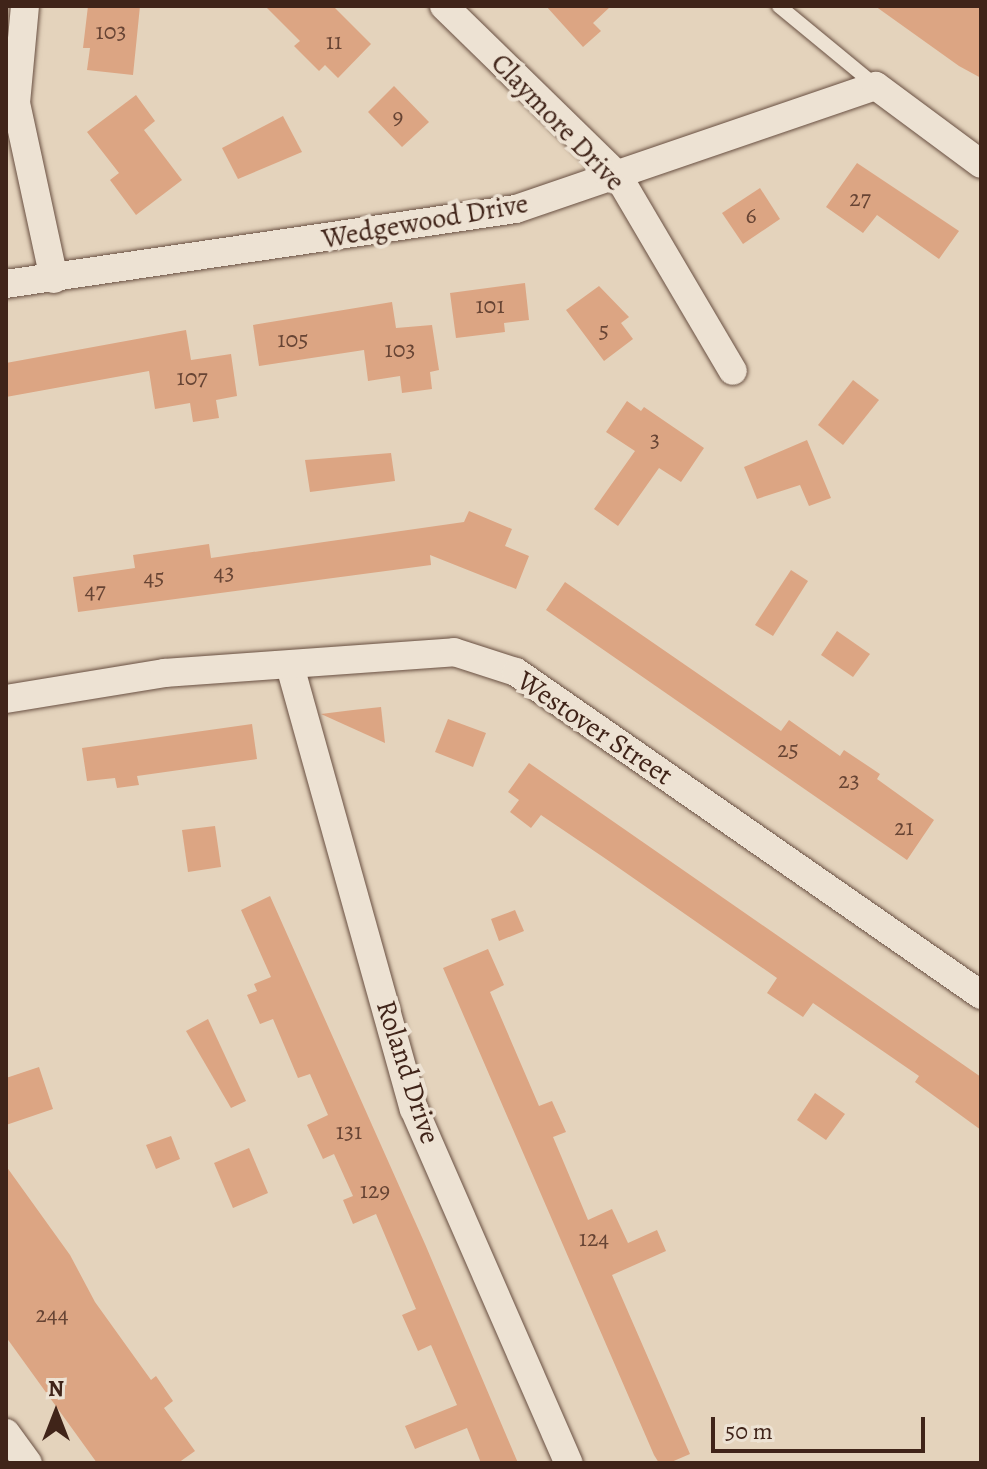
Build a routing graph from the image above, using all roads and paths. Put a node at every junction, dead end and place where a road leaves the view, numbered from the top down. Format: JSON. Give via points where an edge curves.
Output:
{"nodes":[{"id":1,"x":25,"y":6,"type":"edge"},
{"id":2,"x":444,"y":6,"type":"edge"},
{"id":3,"x":779,"y":6,"type":"edge"},
{"id":4,"x":876,"y":86,"type":"junction"},
{"id":5,"x":981,"y":164,"type":"edge"},
{"id":6,"x":618,"y":176,"type":"junction"},
{"id":7,"x":54,"y":279,"type":"junction"},
{"id":8,"x":6,"y":284,"type":"edge"},
{"id":9,"x":733,"y":371,"type":"dead end"},
{"id":10,"x":290,"y":666,"type":"junction"},
{"id":11,"x":6,"y":699,"type":"edge"},
{"id":12,"x":981,"y":995,"type":"edge"},
{"id":13,"x":6,"y":1433,"type":"edge"},
{"id":14,"x":28,"y":1463,"type":"edge"},
{"id":15,"x":569,"y":1463,"type":"edge"}],
"edges":[{"from":1,"to":7,"type":"street","via":[[16,103]]},
{"from":2,"to":6,"type":"street","name":"Claymore Drive"},
{"from":3,"to":4,"type":"lane"},
{"from":4,"to":5,"type":"street"},
{"from":4,"to":6,"type":"street","name":"Wedgewood Drive"},
{"from":6,"to":7,"type":"street","name":"Wedgewood Drive","via":[[516,209]]},
{"from":6,"to":9,"type":"street","name":"Claymore Drive"},
{"from":7,"to":8,"type":"street","name":"Wedgewood Drive"},
{"from":10,"to":11,"type":"street","name":"Westover Street","via":[[164,673]]},
{"from":10,"to":12,"type":"street","name":"Westover Street","via":[[454,652],[516,672]]},
{"from":10,"to":15,"type":"street","name":"Roland Drive","via":[[414,1109]]},
{"from":13,"to":14,"type":"street"}]}
